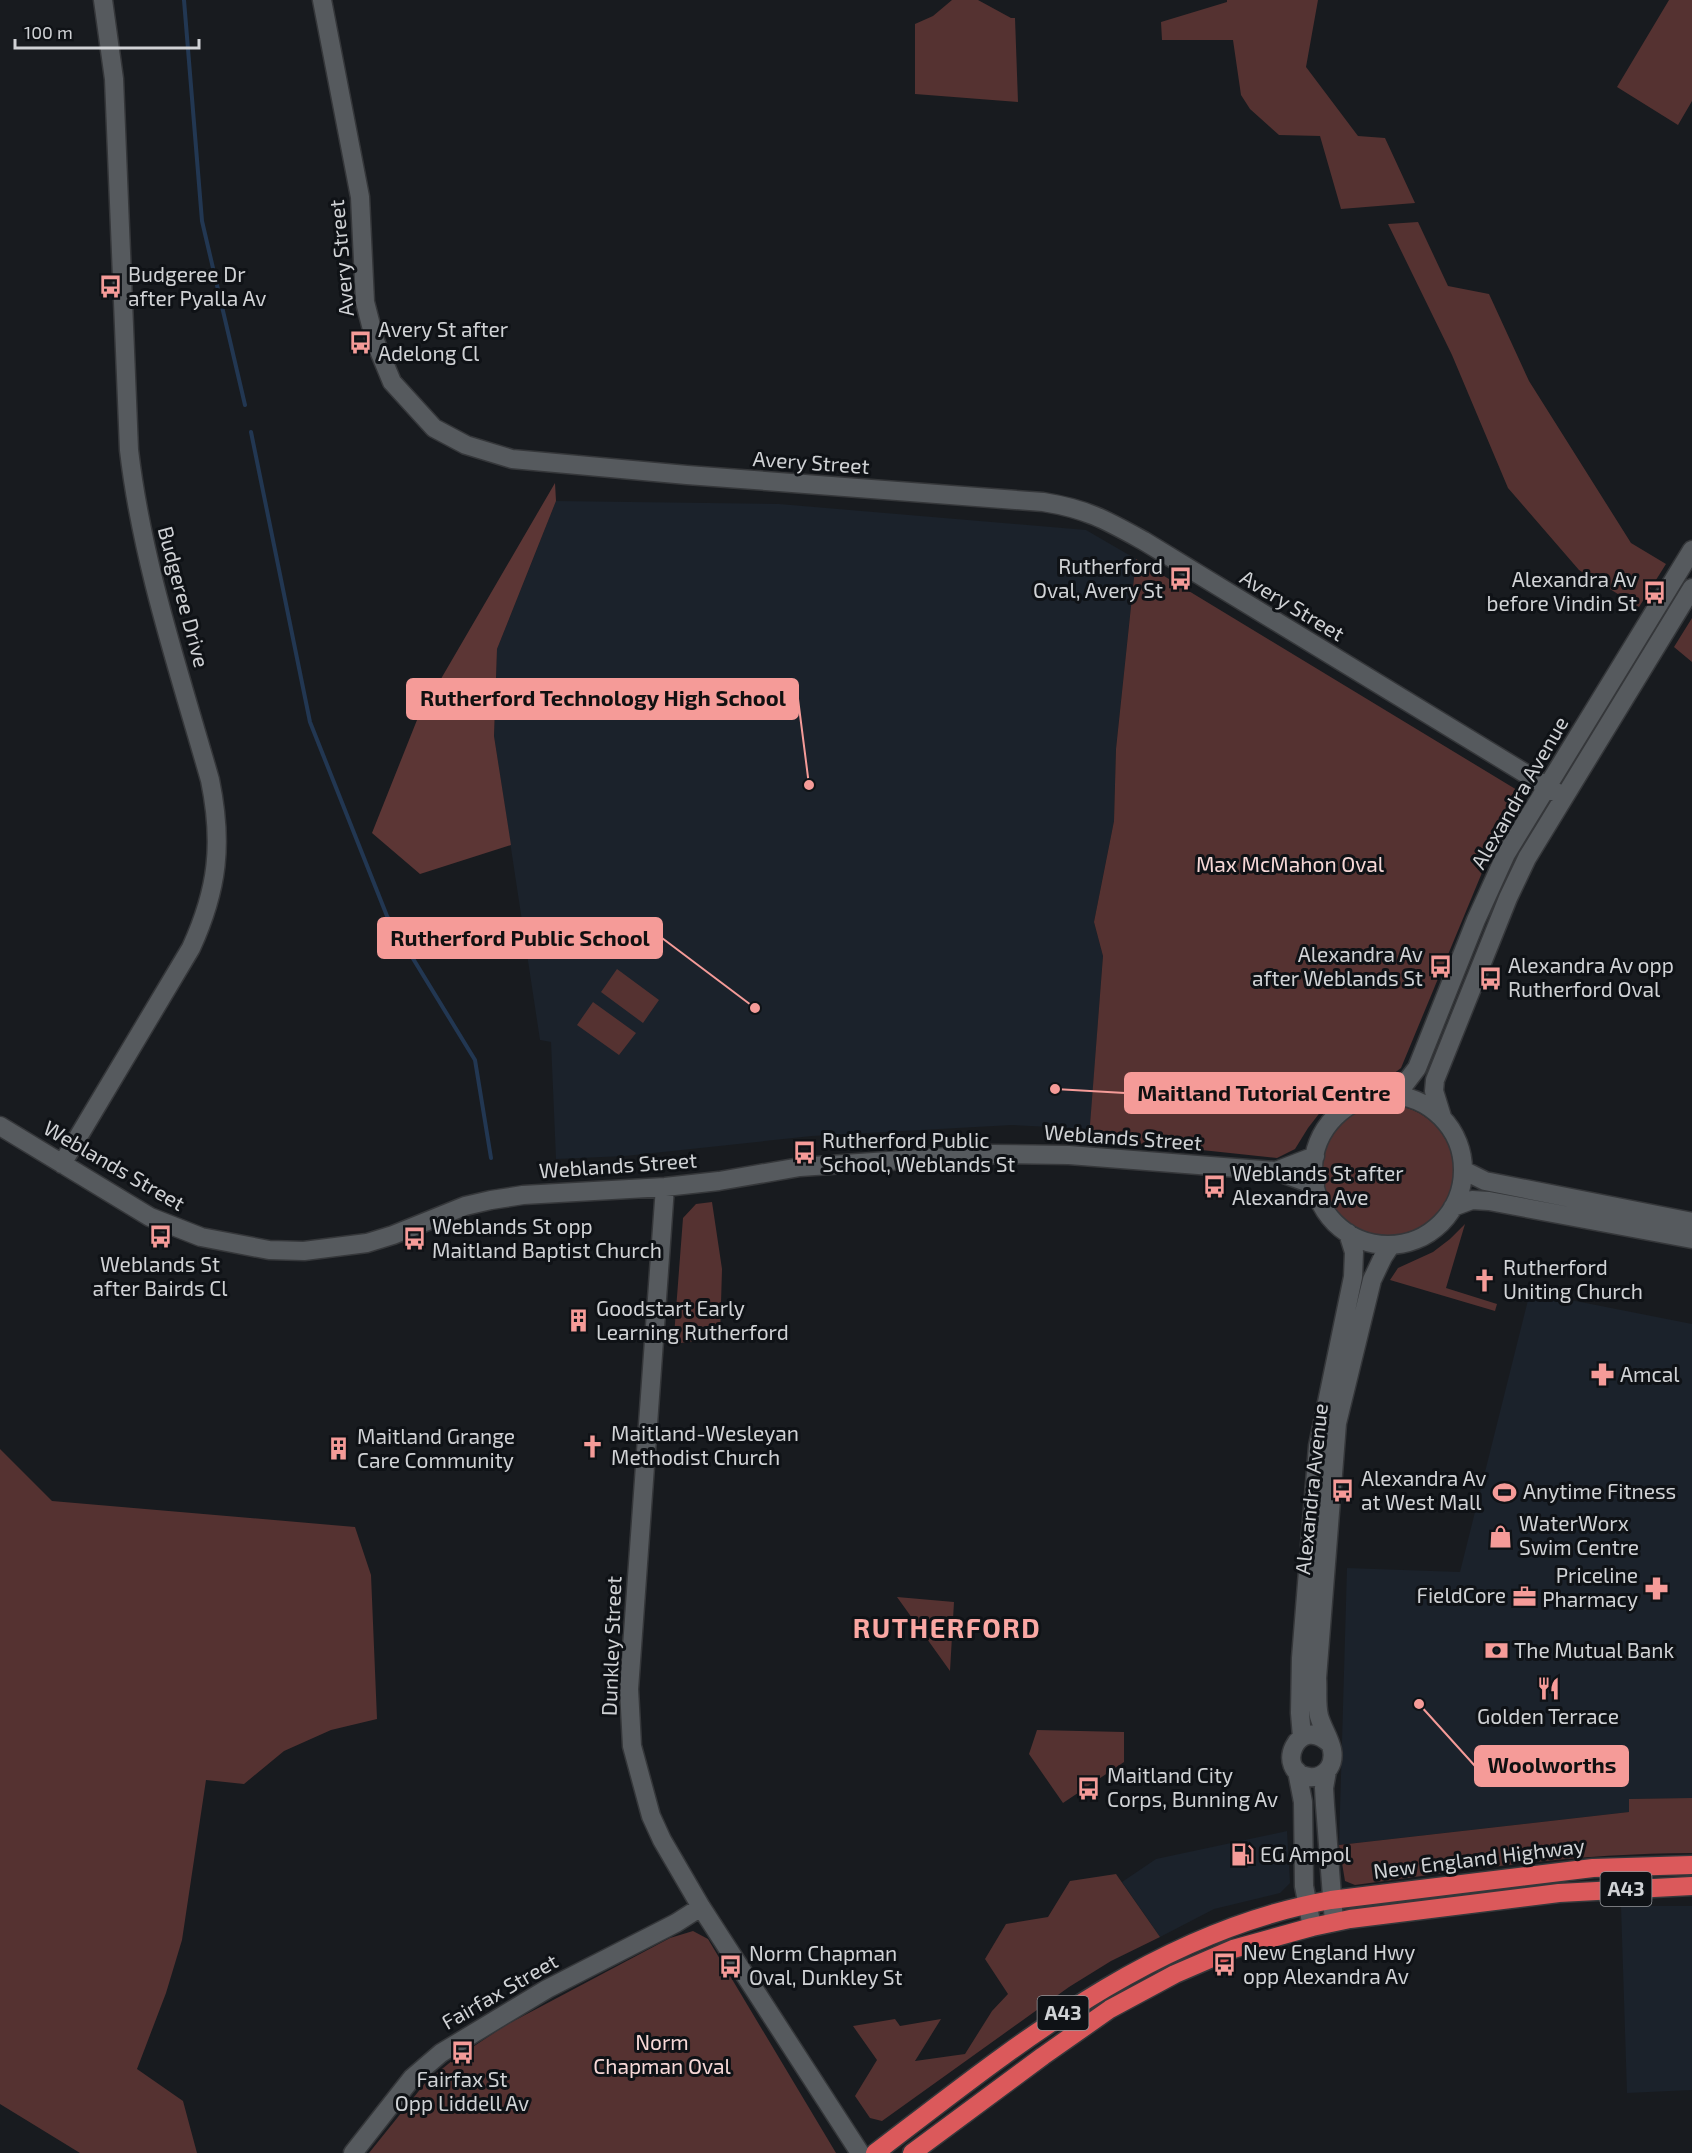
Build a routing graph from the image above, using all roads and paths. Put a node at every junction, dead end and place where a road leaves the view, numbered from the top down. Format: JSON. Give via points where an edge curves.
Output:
{"nodes":[{"id":1,"x":103,"y":0,"type":"edge"},
{"id":2,"x":322,"y":0,"type":"edge"},
{"id":3,"x":1692,"y":550,"type":"edge"},
{"id":4,"x":1692,"y":588,"type":"edge"},
{"id":5,"x":1546,"y":786,"type":"junction"},
{"id":6,"x":1564,"y":797,"type":"junction"},
{"id":7,"x":1389,"y":1095,"type":"junction"},
{"id":8,"x":1442,"y":1117,"type":"junction"},
{"id":9,"x":0,"y":1126,"type":"edge"},
{"id":10,"x":1315,"y":1156,"type":"junction"},
{"id":11,"x":62,"y":1164,"type":"junction"},
{"id":12,"x":1463,"y":1170,"type":"junction"},
{"id":13,"x":1276,"y":1171,"type":"junction"},
{"id":14,"x":1315,"y":1185,"type":"junction"},
{"id":15,"x":665,"y":1187,"type":"junction"},
{"id":16,"x":1453,"y":1208,"type":"junction"},
{"id":17,"x":1692,"y":1222,"type":"edge"},
{"id":18,"x":1348,"y":1233,"type":"junction"},
{"id":19,"x":1692,"y":1239,"type":"edge"},
{"id":20,"x":1391,"y":1245,"type":"junction"},
{"id":21,"x":1302,"y":1737,"type":"junction"},
{"id":22,"x":1330,"y":1744,"type":"junction"},
{"id":23,"x":1297,"y":1771,"type":"junction"},
{"id":24,"x":1328,"y":1771,"type":"junction"},
{"id":25,"x":1692,"y":1865,"type":"edge"},
{"id":26,"x":1692,"y":1886,"type":"edge"},
{"id":27,"x":1331,"y":1900,"type":"junction"},
{"id":28,"x":1307,"y":1905,"type":"junction"},
{"id":29,"x":701,"y":1907,"type":"junction"},
{"id":30,"x":1334,"y":1922,"type":"junction"},
{"id":31,"x":1312,"y":1927,"type":"junction"},
{"id":32,"x":353,"y":2153,"type":"edge"},
{"id":33,"x":860,"y":2153,"type":"edge"},
{"id":34,"x":875,"y":2153,"type":"edge"},
{"id":35,"x":912,"y":2153,"type":"edge"}],
"edges":[{"from":1,"to":11,"type":"street","name":"Budgeree Drive","via":[[114,79],[129,450],[135,499],[210,780],[218,835],[213,888],[191,948]]},
{"from":2,"to":5,"type":"street","name":"Avery Street","via":[[360,197],[365,302],[375,341],[392,382],[434,428],[465,445],[512,459],[1043,502],[1082,510],[1144,541]]},
{"from":3,"to":5,"type":"street","name":"Alexandra Avenue"},
{"from":4,"to":6,"type":"street","name":"Alexandra Avenue"},
{"from":5,"to":6,"type":"street","name":"Avery Street"},
{"from":5,"to":7,"type":"street","name":"Alexandra Avenue","via":[[1497,873],[1417,1068],[1404,1086]]},
{"from":6,"to":8,"type":"street","name":"Alexandra Avenue","via":[[1518,876],[1435,1080],[1434,1091]]},
{"from":7,"to":8,"type":"street","via":[[1420,1101]]},
{"from":7,"to":10,"type":"street","via":[[1367,1098],[1343,1110],[1324,1130]]},
{"from":8,"to":12,"type":"street","via":[[1461,1150]]},
{"from":9,"to":11,"type":"street","name":"Weblands Street"},
{"from":10,"to":13,"type":"street","name":"Weblands Street"},
{"from":10,"to":14,"type":"street"},
{"from":11,"to":15,"type":"street","name":"Weblands Street","via":[[123,1202],[174,1227],[201,1237],[269,1250],[304,1251],[367,1243],[491,1200]]},
{"from":12,"to":16,"type":"street"},
{"from":12,"to":17,"type":"street","via":[[1493,1182]]},
{"from":13,"to":14,"type":"street","name":"Weblands Street"},
{"from":13,"to":15,"type":"street","name":"Weblands Street","via":[[1069,1155],[1001,1154],[814,1165]]},
{"from":14,"to":18,"type":"street","via":[[1326,1212]]},
{"from":15,"to":29,"type":"street","name":"Dunkley Street","via":[[629,1689],[632,1746],[651,1816]]},
{"from":16,"to":19,"type":"street","via":[[1472,1200],[1489,1201]]},
{"from":16,"to":20,"type":"street","via":[[1427,1234]]},
{"from":18,"to":20,"type":"street","via":[[1369,1242]]},
{"from":18,"to":21,"type":"street","name":"Alexandra Avenue","via":[[1354,1252],[1353,1277],[1318,1446],[1301,1658]]},
{"from":20,"to":22,"type":"street","name":"Alexandra Avenue","via":[[1372,1280],[1337,1424],[1317,1678],[1319,1715]]},
{"from":21,"to":22,"type":"street","via":[[1317,1735]]},
{"from":21,"to":23,"type":"street","via":[[1291,1752]]},
{"from":22,"to":24,"type":"street","via":[[1333,1758]]},
{"from":23,"to":24,"type":"street","via":[[1309,1777]]},
{"from":23,"to":28,"type":"street","via":[[1303,1802]]},
{"from":24,"to":27,"type":"street","via":[[1324,1788]]},
{"from":25,"to":27,"type":"highway","name":"New England Highway","number":"A43","via":[[1593,1868]]},
{"from":26,"to":30,"type":"highway","name":"New England Highway","number":"A43","via":[[1559,1893]]},
{"from":27,"to":28,"type":"highway","name":"New England Highway","number":"A43"},
{"from":27,"to":30,"type":"street"},
{"from":28,"to":31,"type":"street"},
{"from":28,"to":34,"type":"highway","name":"New England Highway","number":"A43","via":[[1196,1941],[1102,1989],[1058,2017]]},
{"from":29,"to":32,"type":"street","name":"Fairfax Street","via":[[546,1989],[441,2053],[412,2078]]},
{"from":29,"to":33,"type":"street","name":"Dunkley Street"},
{"from":30,"to":31,"type":"highway","name":"New England Highway","number":"A43"},
{"from":31,"to":35,"type":"highway","name":"New England Highway","number":"A43","via":[[1233,1950],[1140,1992],[1068,2038]]}]}
